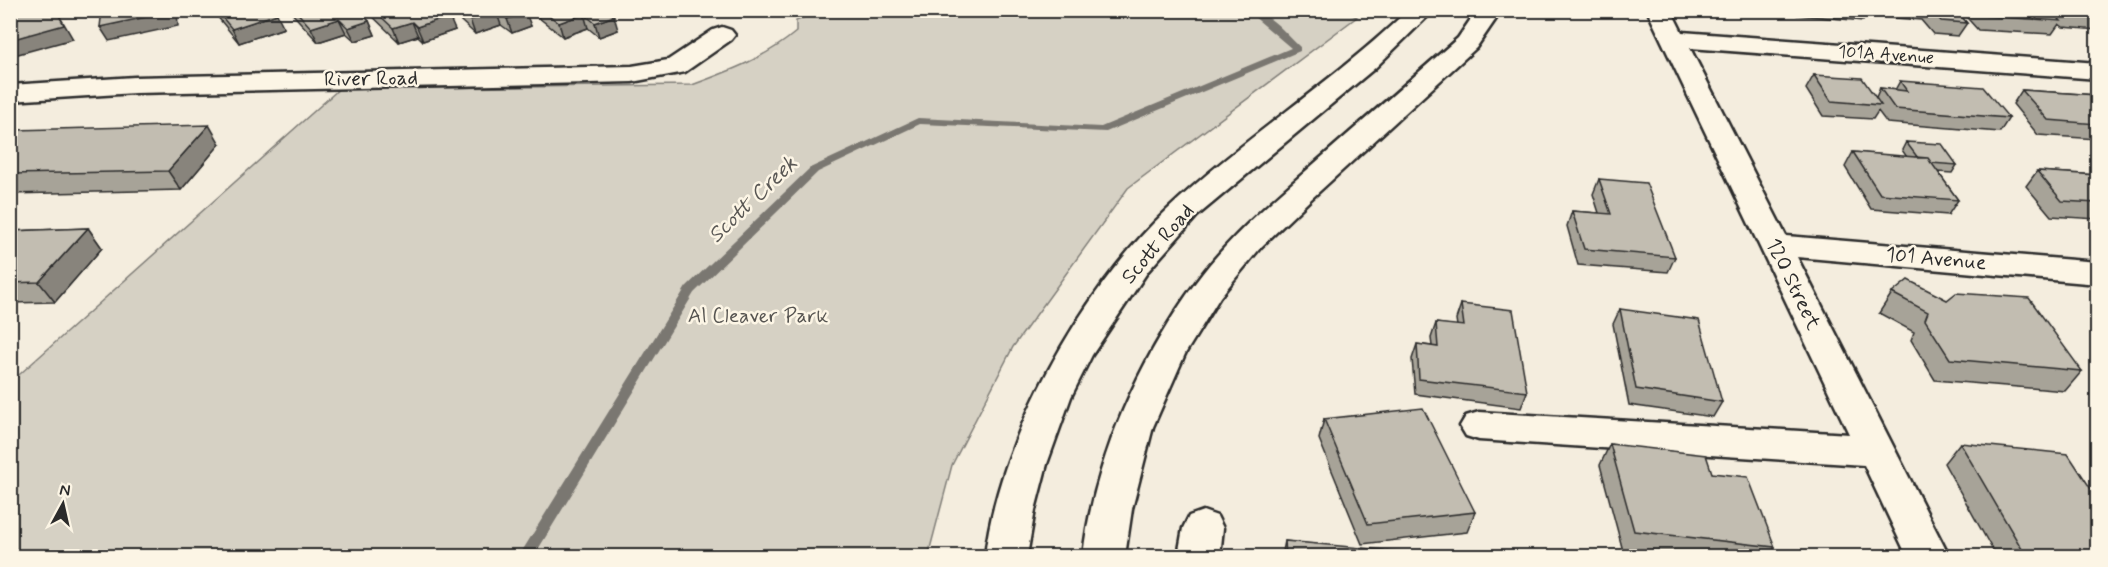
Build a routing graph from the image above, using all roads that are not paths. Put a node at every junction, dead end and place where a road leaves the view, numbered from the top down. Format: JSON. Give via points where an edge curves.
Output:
{"nodes":[{"id":1,"x":1422,"y":10,"type":"edge"},
{"id":2,"x":1490,"y":10,"type":"edge"},
{"id":3,"x":1659,"y":10,"type":"edge"},
{"id":4,"x":722,"y":35,"type":"dead end"},
{"id":5,"x":1674,"y":39,"type":"junction"},
{"id":6,"x":2097,"y":71,"type":"edge"},
{"id":7,"x":10,"y":93,"type":"edge"},
{"id":8,"x":1774,"y":244,"type":"junction"},
{"id":9,"x":2097,"y":273,"type":"edge"},
{"id":10,"x":1479,"y":426,"type":"dead end"},
{"id":11,"x":1876,"y":451,"type":"junction"},
{"id":12,"x":1006,"y":556,"type":"edge"},
{"id":13,"x":1104,"y":556,"type":"edge"},
{"id":14,"x":1928,"y":556,"type":"edge"}],
"edges":[{"from":1,"to":12,"type":"street","name":"Scott Road","via":[[1370,58],[1185,210],[1126,278],[1063,375],[1037,436]]},
{"from":2,"to":13,"type":"street","via":[[1467,43],[1299,193],[1250,240],[1208,290],[1168,353],[1134,427]]},
{"from":3,"to":5,"type":"street","name":"120 Street"},
{"from":4,"to":7,"type":"street","name":"River Road","via":[[676,66],[632,74],[158,85]]},
{"from":5,"to":6,"type":"street","name":"101A Avenue"},
{"from":5,"to":8,"type":"street","name":"120 Street"},
{"from":8,"to":9,"type":"street","name":"101 Avenue"},
{"from":8,"to":11,"type":"street","name":"120 Street"},
{"from":10,"to":11,"type":"street"},
{"from":11,"to":14,"type":"street","name":"120 Street"}]}
